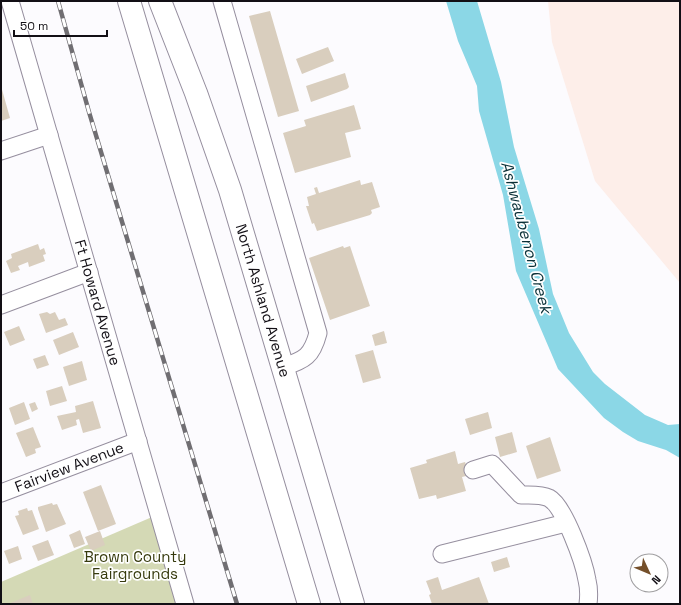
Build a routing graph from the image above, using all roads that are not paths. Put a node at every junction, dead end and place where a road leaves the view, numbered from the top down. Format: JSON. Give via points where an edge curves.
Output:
{"nodes":[{"id":1,"x":10,"y":1,"type":"edge"},
{"id":2,"x":129,"y":1,"type":"edge"},
{"id":3,"x":160,"y":1,"type":"edge"},
{"id":4,"x":222,"y":1,"type":"edge"},
{"id":5,"x":49,"y":135,"type":"junction"},
{"id":6,"x":1,"y":151,"type":"edge"},
{"id":7,"x":89,"y":272,"type":"junction"},
{"id":8,"x":1,"y":305,"type":"edge"},
{"id":9,"x":283,"y":367,"type":"junction"},
{"id":10,"x":138,"y":441,"type":"junction"},
{"id":11,"x":473,"y":470,"type":"dead end"},
{"id":12,"x":1,"y":493,"type":"edge"},
{"id":13,"x":566,"y":523,"type":"junction"},
{"id":14,"x":290,"y":540,"type":"junction"},
{"id":15,"x":442,"y":554,"type":"dead end"},
{"id":16,"x":185,"y":604,"type":"edge"},
{"id":17,"x":309,"y":604,"type":"edge"},
{"id":18,"x":322,"y":604,"type":"edge"},
{"id":19,"x":353,"y":604,"type":"edge"},
{"id":20,"x":588,"y":604,"type":"edge"}],
"edges":[{"from":1,"to":5,"type":"street","name":"Ft Howard Avenue"},
{"from":2,"to":14,"type":"main road"},
{"from":3,"to":9,"type":"main road","name":"North Ashland Avenue","via":[[196,92],[230,190]]},
{"from":4,"to":9,"type":"street","via":[[318,333],[314,349],[300,361]]},
{"from":5,"to":6,"type":"street"},
{"from":5,"to":7,"type":"street","name":"Ft Howard Avenue"},
{"from":7,"to":8,"type":"street"},
{"from":7,"to":10,"type":"street","name":"Ft Howard Avenue"},
{"from":9,"to":19,"type":"main road","name":"North Ashland Avenue"},
{"from":10,"to":12,"type":"street","name":"Fairview Avenue"},
{"from":10,"to":16,"type":"street","name":"Ft Howard Avenue"},
{"from":11,"to":13,"type":"street","via":[[492,464],[521,495],[547,497],[555,502]]},
{"from":13,"to":15,"type":"street"},
{"from":13,"to":20,"type":"street","via":[[584,567],[589,593]]},
{"from":14,"to":17,"type":"main road"},
{"from":14,"to":18,"type":"main road"}]}
